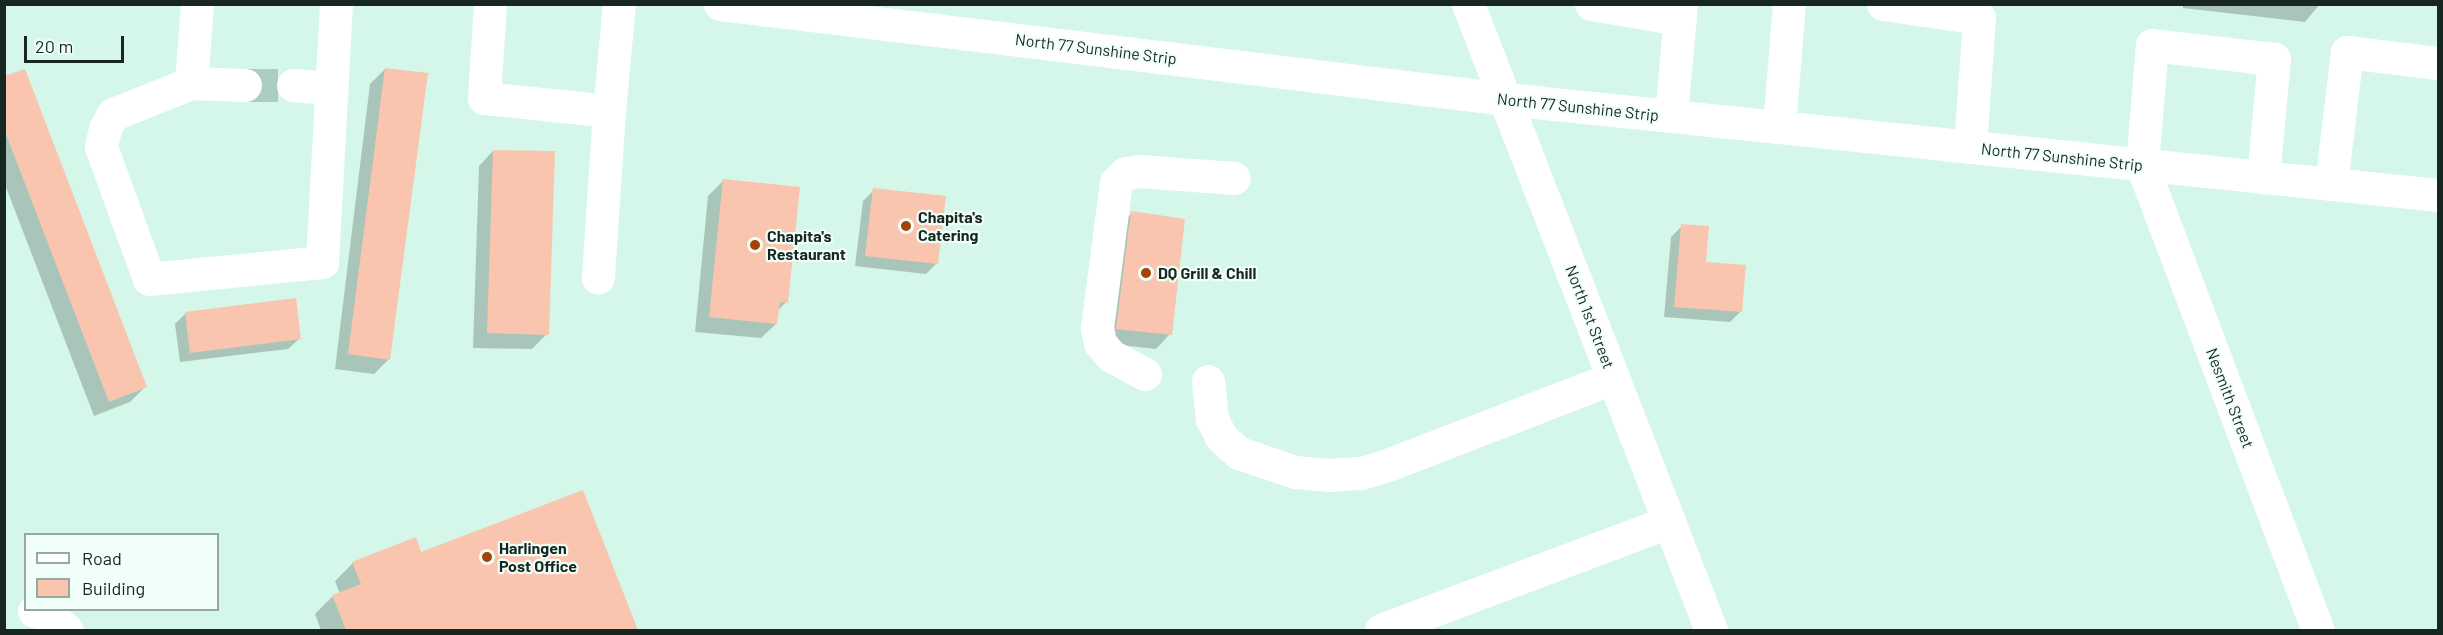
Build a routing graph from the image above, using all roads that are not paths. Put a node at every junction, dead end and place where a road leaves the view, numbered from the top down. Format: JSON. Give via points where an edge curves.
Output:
{"nodes":[{"id":1,"x":197,"y":4,"type":"edge"},
{"id":2,"x":336,"y":4,"type":"edge"},
{"id":3,"x":490,"y":4,"type":"edge"},
{"id":4,"x":619,"y":4,"type":"edge"},
{"id":5,"x":720,"y":4,"type":"edge"},
{"id":6,"x":1468,"y":4,"type":"edge"},
{"id":7,"x":1789,"y":4,"type":"edge"},
{"id":8,"x":1883,"y":4,"type":"edge"},
{"id":9,"x":1598,"y":5,"type":"edge"},
{"id":10,"x":1680,"y":12,"type":"edge"},
{"id":11,"x":2439,"y":63,"type":"edge"},
{"id":12,"x":190,"y":83,"type":"junction"},
{"id":13,"x":244,"y":85,"type":"tunnel mouth"},
{"id":14,"x":293,"y":85,"type":"tunnel mouth"},
{"id":15,"x":331,"y":87,"type":"junction"},
{"id":16,"x":1506,"y":99,"type":"junction"},
{"id":17,"x":609,"y":111,"type":"junction"},
{"id":18,"x":1671,"y":116,"type":"junction"},
{"id":19,"x":1779,"y":127,"type":"junction"},
{"id":20,"x":1970,"y":147,"type":"junction"},
{"id":21,"x":2142,"y":165,"type":"junction"},
{"id":22,"x":2263,"y":177,"type":"junction"},
{"id":23,"x":1234,"y":178,"type":"dead end"},
{"id":24,"x":2331,"y":184,"type":"junction"},
{"id":25,"x":2439,"y":195,"type":"edge"},
{"id":26,"x":598,"y":278,"type":"dead end"},
{"id":27,"x":1145,"y":374,"type":"dead end"},
{"id":28,"x":1613,"y":378,"type":"junction"},
{"id":29,"x":1208,"y":381,"type":"dead end"},
{"id":30,"x":1669,"y":522,"type":"junction"},
{"id":31,"x":34,"y":611,"type":"edge"},
{"id":32,"x":67,"y":630,"type":"edge"},
{"id":33,"x":1381,"y":630,"type":"edge"},
{"id":34,"x":1711,"y":630,"type":"edge"},
{"id":35,"x":2318,"y":630,"type":"edge"}],
"edges":[{"from":1,"to":12,"type":"main road"},
{"from":2,"to":15,"type":"main road"},
{"from":3,"to":17,"type":"main road","via":[[484,98]]},
{"from":4,"to":17,"type":"main road"},
{"from":5,"to":16,"type":"main road","name":"North 77 Sunshine Strip"},
{"from":6,"to":16,"type":"main road","name":"North 1st Street"},
{"from":7,"to":19,"type":"main road"},
{"from":8,"to":20,"type":"main road","via":[[1979,18]]},
{"from":9,"to":10,"type":"main road"},
{"from":10,"to":18,"type":"main road"},
{"from":11,"to":24,"type":"main road","via":[[2347,52]]},
{"from":12,"to":13,"type":"main road"},
{"from":12,"to":15,"type":"main road","via":[[113,114],[101,147],[149,279],[322,262]]},
{"from":14,"to":15,"type":"main road"},
{"from":16,"to":18,"type":"main road","name":"North 77 Sunshine Strip"},
{"from":16,"to":28,"type":"main road","name":"North 1st Street"},
{"from":17,"to":26,"type":"main road"},
{"from":18,"to":19,"type":"main road","name":"North 77 Sunshine Strip"},
{"from":19,"to":20,"type":"main road","name":"North 77 Sunshine Strip"},
{"from":20,"to":21,"type":"main road","name":"North 77 Sunshine Strip"},
{"from":21,"to":22,"type":"main road","name":"North 77 Sunshine Strip"},
{"from":21,"to":22,"type":"main road","via":[[2152,45],[2274,59]]},
{"from":21,"to":35,"type":"main road","name":"Nesmith Street"},
{"from":22,"to":24,"type":"main road","name":"North 77 Sunshine Strip"},
{"from":23,"to":27,"type":"main road","via":[[1140,171],[1126,173],[1116,182],[1097,327],[1100,343],[1111,356]]},
{"from":24,"to":25,"type":"main road","name":"North 77 Sunshine Strip"},
{"from":28,"to":29,"type":"main road","via":[[1390,464],[1361,472],[1329,474],[1295,472],[1239,453],[1221,437],[1212,419]]},
{"from":28,"to":30,"type":"main road","name":"North 1st Street"},
{"from":30,"to":33,"type":"main road"},
{"from":30,"to":34,"type":"main road","name":"North 1st Street"},
{"from":31,"to":32,"type":"main road","via":[[49,615]]}]}
